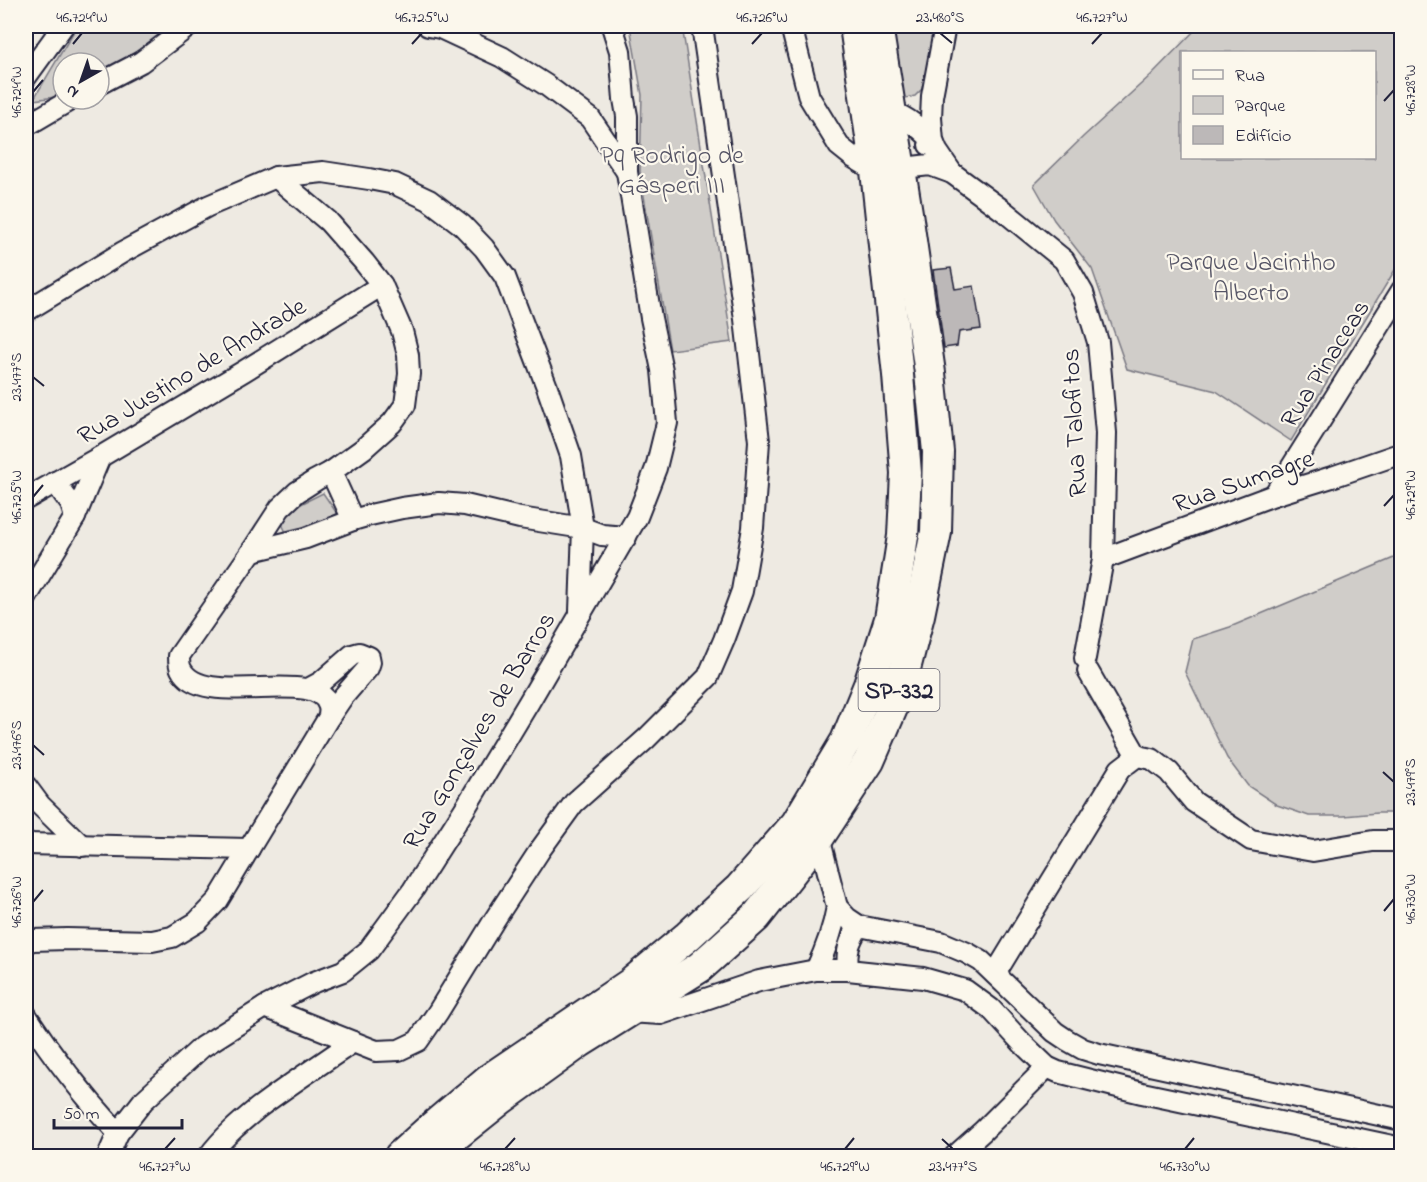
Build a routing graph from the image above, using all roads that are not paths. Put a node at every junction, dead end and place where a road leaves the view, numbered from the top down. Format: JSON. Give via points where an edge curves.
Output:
{"nodes":[{"id":1,"x":63,"y":26,"type":"edge"},
{"id":2,"x":189,"y":26,"type":"edge"},
{"id":3,"x":428,"y":26,"type":"edge"},
{"id":4,"x":612,"y":26,"type":"edge"},
{"id":5,"x":702,"y":26,"type":"edge"},
{"id":6,"x":791,"y":26,"type":"edge"},
{"id":7,"x":855,"y":26,"type":"edge"},
{"id":8,"x":877,"y":26,"type":"edge"},
{"id":9,"x":945,"y":26,"type":"edge"},
{"id":10,"x":26,"y":77,"type":"edge"},
{"id":11,"x":111,"y":78,"type":"edge"},
{"id":12,"x":932,"y":96,"type":"junction"},
{"id":13,"x":52,"y":111,"type":"edge"},
{"id":14,"x":880,"y":112,"type":"junction"},
{"id":15,"x":627,"y":116,"type":"junction"},
{"id":16,"x":590,"y":118,"type":"junction"},
{"id":17,"x":26,"y":126,"type":"edge"},
{"id":18,"x":933,"y":141,"type":"junction"},
{"id":19,"x":888,"y":170,"type":"junction"},
{"id":20,"x":627,"y":172,"type":"junction"},
{"id":21,"x":952,"y":172,"type":"junction"},
{"id":22,"x":276,"y":177,"type":"junction"},
{"id":23,"x":382,"y":285,"type":"junction"},
{"id":24,"x":1401,"y":290,"type":"edge"},
{"id":25,"x":26,"y":311,"type":"edge"},
{"id":26,"x":1401,"y":453,"type":"edge"},
{"id":27,"x":100,"y":457,"type":"junction"},
{"id":28,"x":331,"y":472,"type":"junction"},
{"id":29,"x":55,"y":482,"type":"junction"},
{"id":30,"x":1274,"y":495,"type":"junction"},
{"id":31,"x":26,"y":499,"type":"edge"},
{"id":32,"x":75,"y":517,"type":"junction"},
{"id":33,"x":353,"y":520,"type":"junction"},
{"id":34,"x":583,"y":528,"type":"junction"},
{"id":35,"x":626,"y":537,"type":"junction"},
{"id":36,"x":252,"y":551,"type":"junction"},
{"id":37,"x":1103,"y":559,"type":"junction"},
{"id":38,"x":26,"y":598,"type":"edge"},
{"id":39,"x":580,"y":614,"type":"junction"},
{"id":40,"x":308,"y":689,"type":"junction"},
{"id":41,"x":329,"y":717,"type":"junction"},
{"id":42,"x":1137,"y":756,"type":"junction"},
{"id":43,"x":26,"y":786,"type":"edge"},
{"id":44,"x":819,"y":837,"type":"junction"},
{"id":45,"x":1401,"y":841,"type":"edge"},
{"id":46,"x":26,"y":844,"type":"edge"},
{"id":47,"x":82,"y":846,"type":"junction"},
{"id":48,"x":249,"y":849,"type":"junction"},
{"id":49,"x":837,"y":908,"type":"junction"},
{"id":50,"x":859,"y":926,"type":"junction"},
{"id":51,"x":26,"y":943,"type":"edge"},
{"id":52,"x":848,"y":969,"type":"junction"},
{"id":53,"x":816,"y":970,"type":"junction"},
{"id":54,"x":995,"y":974,"type":"junction"},
{"id":55,"x":265,"y":1007,"type":"junction"},
{"id":56,"x":628,"y":1012,"type":"junction"},
{"id":57,"x":26,"y":1015,"type":"edge"},
{"id":58,"x":353,"y":1042,"type":"junction"},
{"id":59,"x":1047,"y":1067,"type":"junction"},
{"id":60,"x":1401,"y":1120,"type":"edge"},
{"id":61,"x":118,"y":1133,"type":"junction"},
{"id":62,"x":1401,"y":1148,"type":"edge"},
{"id":63,"x":108,"y":1156,"type":"edge"},
{"id":64,"x":209,"y":1156,"type":"edge"},
{"id":65,"x":400,"y":1156,"type":"edge"},
{"id":66,"x":432,"y":1156,"type":"edge"},
{"id":67,"x":955,"y":1156,"type":"edge"}],
"edges":[{"from":1,"to":10,"type":"street"},
{"from":2,"to":11,"type":"street","via":[[141,62]]},
{"from":3,"to":16,"type":"street","via":[[502,57]]},
{"from":4,"to":15,"type":"street","via":[[620,51]]},
{"from":5,"to":58,"type":"street","via":[[759,441],[753,528],[742,591],[708,677],[574,803],[418,1041],[399,1050],[376,1051]]},
{"from":6,"to":19,"type":"street","via":[[809,97],[828,131],[854,158]]},
{"from":7,"to":14,"type":"main road","number":"SP-332"},
{"from":8,"to":14,"type":"main road","number":"SP-332"},
{"from":9,"to":12,"type":"street","name":"Rua Talofitos"},
{"from":12,"to":14,"type":"street","via":[[920,106]]},
{"from":12,"to":18,"type":"street","name":"Rua Talofitos"},
{"from":13,"to":17,"type":"street"},
{"from":14,"to":18,"type":"street","via":[[909,119]]},
{"from":14,"to":19,"type":"main road","number":"SP-332"},
{"from":15,"to":16,"type":"street","via":[[611,122]]},
{"from":15,"to":20,"type":"street"},
{"from":16,"to":20,"type":"street"},
{"from":18,"to":19,"type":"street","via":[[918,157]]},
{"from":18,"to":21,"type":"street","name":"Rua Talofitos"},
{"from":19,"to":21,"type":"street","name":"Rua Talofitos","via":[[930,165]]},
{"from":19,"to":44,"type":"main road","number":"SP-332","via":[[930,373],[938,452],[936,532],[920,615],[899,692],[869,761]]},
{"from":19,"to":65,"type":"main road","number":"SP-332","via":[[906,473],[903,536],[890,619],[846,741],[795,824],[740,888],[630,984],[488,1080]]},
{"from":20,"to":35,"type":"street","via":[[662,370],[667,423],[656,468]]},
{"from":21,"to":37,"type":"street","name":"Rua Talofitos","via":[[1064,260],[1083,293],[1098,342],[1106,433]]},
{"from":22,"to":23,"type":"street","via":[[328,221]]},
{"from":22,"to":25,"type":"street","name":"Rua Gonçalves de Barros","via":[[208,206]]},
{"from":22,"to":34,"type":"street","name":"Rua Gonçalves de Barros","via":[[323,172],[395,184],[429,200],[484,248],[505,277],[548,387],[571,456]]},
{"from":23,"to":27,"type":"street","name":"Rua Justino de Andrade"},
{"from":23,"to":28,"type":"street","via":[[408,355],[405,405],[392,423]]},
{"from":24,"to":30,"type":"street","name":"Rua Pinaceas"},
{"from":26,"to":30,"type":"street","name":"Rua Sumagre"},
{"from":27,"to":29,"type":"street","name":"Rua Justino de Andrade"},
{"from":27,"to":32,"type":"street"},
{"from":28,"to":33,"type":"street"},
{"from":28,"to":36,"type":"street","via":[[297,492],[280,508]]},
{"from":29,"to":31,"type":"street","name":"Rua Justino de Andrade"},
{"from":29,"to":32,"type":"street"},
{"from":30,"to":37,"type":"street","name":"Rua Sumagre"},
{"from":32,"to":38,"type":"street"},
{"from":33,"to":34,"type":"street","via":[[439,503]]},
{"from":33,"to":36,"type":"street","via":[[306,538]]},
{"from":34,"to":35,"type":"street"},
{"from":34,"to":39,"type":"street","name":"Rua Gonçalves de Barros"},
{"from":35,"to":39,"type":"street"},
{"from":36,"to":40,"type":"street","via":[[179,656],[180,668],[187,678],[218,689]]},
{"from":37,"to":42,"type":"street","name":"Rua Talofitos","via":[[1087,664]]},
{"from":39,"to":55,"type":"street","name":"Rua Gonçalves de Barros","via":[[464,810],[369,950],[343,971]]},
{"from":40,"to":41,"type":"street","via":[[326,700]]},
{"from":40,"to":41,"type":"street","via":[[352,656],[359,653],[369,657],[368,668]]},
{"from":41,"to":48,"type":"street"},
{"from":42,"to":45,"type":"street","via":[[1152,759],[1169,772],[1194,802],[1251,840],[1313,851],[1372,841]]},
{"from":42,"to":54,"type":"street","via":[[1120,769]]},
{"from":43,"to":47,"type":"street"},
{"from":44,"to":49,"type":"street"},
{"from":44,"to":56,"type":"main road","number":"SP-332","via":[[756,917],[700,966]]},
{"from":46,"to":47,"type":"street"},
{"from":47,"to":48,"type":"street"},
{"from":48,"to":51,"type":"street","via":[[218,900],[197,922],[172,937],[152,941],[67,939]]},
{"from":49,"to":50,"type":"street"},
{"from":49,"to":53,"type":"street","via":[[830,939]]},
{"from":50,"to":52,"type":"street","via":[[848,949]]},
{"from":50,"to":54,"type":"street","via":[[941,942],[981,961]]},
{"from":52,"to":53,"type":"street"},
{"from":52,"to":59,"type":"street","via":[[923,978],[965,990],[991,1009]]},
{"from":53,"to":56,"type":"street","via":[[759,981],[661,1014]]},
{"from":54,"to":60,"type":"street","via":[[1055,1032],[1083,1049]]},
{"from":55,"to":58,"type":"street"},
{"from":55,"to":61,"type":"street","name":"Rua Gonçalves de Barros","via":[[202,1047],[143,1101]]},
{"from":56,"to":66,"type":"main road","number":"SP-332","via":[[501,1099]]},
{"from":57,"to":61,"type":"street","via":[[46,1046]]},
{"from":58,"to":64,"type":"street","via":[[242,1121]]},
{"from":59,"to":62,"type":"street","via":[[1142,1093]]},
{"from":59,"to":67,"type":"street"},
{"from":61,"to":63,"type":"street","name":"Rua Gonçalves de Barros"}]}
